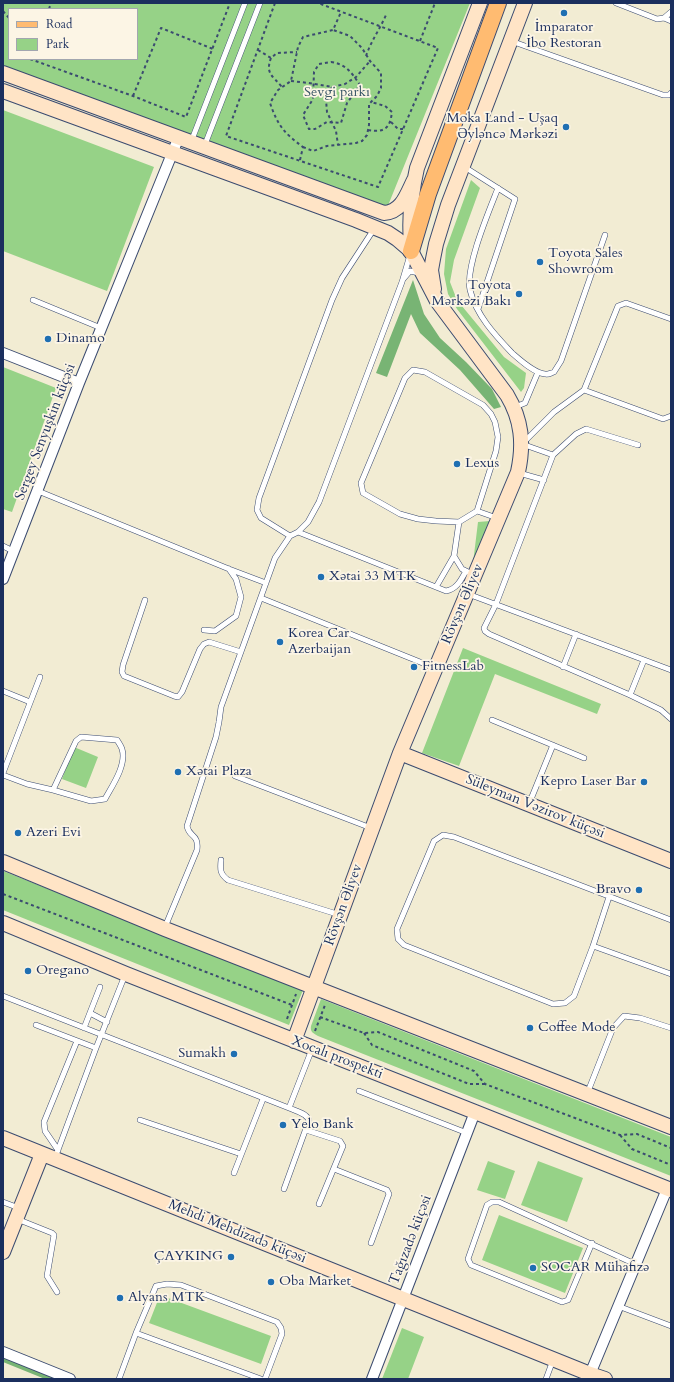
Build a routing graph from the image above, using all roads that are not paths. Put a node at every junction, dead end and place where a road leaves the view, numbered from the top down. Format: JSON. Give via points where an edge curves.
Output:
{"nodes":[{"id":1,"x":245,"y":3,"type":"edge"},
{"id":2,"x":260,"y":3,"type":"edge"},
{"id":3,"x":480,"y":3,"type":"edge"},
{"id":4,"x":498,"y":3,"type":"edge"},
{"id":5,"x":525,"y":3,"type":"edge"},
{"id":6,"x":616,"y":3,"type":"edge"},
{"id":7,"x":671,"y":12,"type":"edge"},
{"id":8,"x":664,"y":18,"type":"junction"},
{"id":9,"x":671,"y":21,"type":"edge"},
{"id":10,"x":510,"y":40,"type":"junction"},
{"id":11,"x":3,"y":73,"type":"edge"},
{"id":12,"x":3,"y":91,"type":"edge"},
{"id":13,"x":671,"y":93,"type":"edge"},
{"id":14,"x":184,"y":141,"type":"junction"},
{"id":15,"x":204,"y":148,"type":"junction"},
{"id":16,"x":172,"y":153,"type":"junction"},
{"id":17,"x":462,"y":166,"type":"junction"},
{"id":18,"x":414,"y":180,"type":"junction"},
{"id":19,"x":498,"y":188,"type":"junction"},
{"id":20,"x":375,"y":228,"type":"junction"},
{"id":21,"x":605,"y":236,"type":"dead end"},
{"id":22,"x":411,"y":251,"type":"junction"},
{"id":23,"x":426,"y":280,"type":"junction"},
{"id":24,"x":402,"y":282,"type":"junction"},
{"id":25,"x":33,"y":300,"type":"dead end"},
{"id":26,"x":437,"y":301,"type":"junction"},
{"id":27,"x":478,"y":309,"type":"junction"},
{"id":28,"x":671,"y":319,"type":"edge"},
{"id":29,"x":101,"y":328,"type":"junction"},
{"id":30,"x":3,"y":353,"type":"edge"},
{"id":31,"x":538,"y":372,"type":"junction"},
{"id":32,"x":79,"y":383,"type":"junction"},
{"id":33,"x":584,"y":390,"type":"junction"},
{"id":34,"x":514,"y":407,"type":"junction"},
{"id":35,"x":671,"y":416,"type":"edge"},
{"id":36,"x":522,"y":444,"type":"junction"},
{"id":37,"x":638,"y":445,"type":"dead end"},
{"id":38,"x":553,"y":455,"type":"junction"},
{"id":39,"x":518,"y":472,"type":"junction"},
{"id":40,"x":544,"y":480,"type":"junction"},
{"id":41,"x":38,"y":491,"type":"junction"},
{"id":42,"x":477,"y":511,"type":"junction"},
{"id":43,"x":498,"y":519,"type":"junction"},
{"id":44,"x":458,"y":522,"type":"junction"},
{"id":45,"x":298,"y":532,"type":"junction"},
{"id":46,"x":290,"y":536,"type":"junction"},
{"id":47,"x":3,"y":546,"type":"edge"},
{"id":48,"x":15,"y":552,"type":"junction"},
{"id":49,"x":454,"y":556,"type":"junction"},
{"id":50,"x":230,"y":569,"type":"junction"},
{"id":51,"x":471,"y":573,"type":"junction"},
{"id":52,"x":3,"y":579,"type":"edge"},
{"id":53,"x":266,"y":583,"type":"junction"},
{"id":54,"x":436,"y":587,"type":"junction"},
{"id":55,"x":468,"y":594,"type":"junction"},
{"id":56,"x":261,"y":598,"type":"junction"},
{"id":57,"x":145,"y":600,"type":"dead end"},
{"id":58,"x":496,"y":604,"type":"junction"},
{"id":59,"x":204,"y":630,"type":"dead end"},
{"id":60,"x":576,"y":634,"type":"junction"},
{"id":61,"x":241,"y":652,"type":"junction"},
{"id":62,"x":644,"y":660,"type":"junction"},
{"id":63,"x":563,"y":667,"type":"junction"},
{"id":64,"x":436,"y":668,"type":"junction"},
{"id":65,"x":671,"y":670,"type":"edge"},
{"id":66,"x":40,"y":677,"type":"dead end"},
{"id":67,"x":3,"y":691,"type":"edge"},
{"id":68,"x":630,"y":695,"type":"junction"},
{"id":69,"x":30,"y":702,"type":"junction"},
{"id":70,"x":671,"y":719,"type":"edge"},
{"id":71,"x":492,"y":720,"type":"dead end"},
{"id":72,"x":553,"y":745,"type":"junction"},
{"id":73,"x":400,"y":753,"type":"junction"},
{"id":74,"x":584,"y":758,"type":"dead end"},
{"id":75,"x":3,"y":774,"type":"edge"},
{"id":76,"x":235,"y":776,"type":"dead end"},
{"id":77,"x":53,"y":790,"type":"junction"},
{"id":78,"x":529,"y":805,"type":"junction"},
{"id":79,"x":372,"y":828,"type":"junction"},
{"id":80,"x":221,"y":860,"type":"dead end"},
{"id":81,"x":671,"y":861,"type":"edge"},
{"id":82,"x":3,"y":862,"type":"edge"},
{"id":83,"x":609,"y":897,"type":"junction"},
{"id":84,"x":341,"y":915,"type":"junction"},
{"id":85,"x":671,"y":920,"type":"edge"},
{"id":86,"x":3,"y":923,"type":"edge"},
{"id":87,"x":164,"y":929,"type":"junction"},
{"id":88,"x":593,"y":946,"type":"junction"},
{"id":89,"x":126,"y":974,"type":"junction"},
{"id":90,"x":671,"y":974,"type":"edge"},
{"id":91,"x":100,"y":987,"type":"dead end"},
{"id":92,"x":314,"y":988,"type":"junction"},
{"id":93,"x":3,"y":996,"type":"edge"},
{"id":94,"x":90,"y":1013,"type":"junction"},
{"id":95,"x":107,"y":1022,"type":"junction"},
{"id":96,"x":36,"y":1024,"type":"dead end"},
{"id":97,"x":84,"y":1028,"type":"junction"},
{"id":98,"x":671,"y":1028,"type":"edge"},
{"id":99,"x":102,"y":1036,"type":"junction"},
{"id":100,"x":78,"y":1041,"type":"junction"},
{"id":101,"x":294,"y":1041,"type":"junction"},
{"id":102,"x":96,"y":1048,"type":"junction"},
{"id":103,"x":312,"y":1048,"type":"junction"},
{"id":104,"x":359,"y":1091,"type":"dead end"},
{"id":105,"x":587,"y":1094,"type":"junction"},
{"id":106,"x":263,"y":1099,"type":"junction"},
{"id":107,"x":288,"y":1108,"type":"junction"},
{"id":108,"x":476,"y":1112,"type":"junction"},
{"id":109,"x":140,"y":1120,"type":"dead end"},
{"id":110,"x":671,"y":1126,"type":"edge"},
{"id":111,"x":306,"y":1130,"type":"junction"},
{"id":112,"x":467,"y":1133,"type":"junction"},
{"id":113,"x":3,"y":1138,"type":"edge"},
{"id":114,"x":51,"y":1154,"type":"junction"},
{"id":115,"x":241,"y":1154,"type":"junction"},
{"id":116,"x":334,"y":1169,"type":"junction"},
{"id":117,"x":234,"y":1173,"type":"dead end"},
{"id":118,"x":284,"y":1189,"type":"dead end"},
{"id":119,"x":669,"y":1189,"type":"edge"},
{"id":120,"x":3,"y":1202,"type":"edge"},
{"id":121,"x":319,"y":1204,"type":"dead end"},
{"id":122,"x":18,"y":1214,"type":"junction"},
{"id":123,"x":371,"y":1243,"type":"dead end"},
{"id":124,"x":592,"y":1243,"type":"junction"},
{"id":125,"x":3,"y":1252,"type":"edge"},
{"id":126,"x":636,"y":1264,"type":"junction"},
{"id":127,"x":57,"y":1292,"type":"dead end"},
{"id":128,"x":403,"y":1299,"type":"junction"},
{"id":129,"x":618,"y":1306,"type":"junction"},
{"id":130,"x":671,"y":1326,"type":"edge"},
{"id":131,"x":136,"y":1333,"type":"junction"},
{"id":132,"x":3,"y":1352,"type":"edge"},
{"id":133,"x":554,"y":1359,"type":"junction"},
{"id":134,"x":589,"y":1376,"type":"edge"},
{"id":135,"x":70,"y":1379,"type":"edge"},
{"id":136,"x":118,"y":1379,"type":"edge"},
{"id":137,"x":261,"y":1379,"type":"edge"},
{"id":138,"x":265,"y":1379,"type":"edge"},
{"id":139,"x":372,"y":1379,"type":"edge"},
{"id":140,"x":546,"y":1379,"type":"edge"},
{"id":141,"x":605,"y":1379,"type":"edge"}],
"edges":[{"from":1,"to":14,"type":"lane"},
{"from":2,"to":15,"type":"lane"},
{"from":3,"to":18,"type":"street"},
{"from":4,"to":22,"type":"main road","via":[[440,160]]},
{"from":5,"to":10,"type":"street"},
{"from":6,"to":8,"type":"lane","via":[[657,18]]},
{"from":7,"to":8,"type":"lane"},
{"from":8,"to":9,"type":"lane"},
{"from":10,"to":13,"type":"lane","via":[[664,95]]},
{"from":10,"to":17,"type":"street"},
{"from":11,"to":14,"type":"street"},
{"from":12,"to":16,"type":"street"},
{"from":14,"to":15,"type":"street"},
{"from":14,"to":16,"type":"street","name":"Sergey Senyuşkin küçəsi"},
{"from":15,"to":18,"type":"street","via":[[384,213],[391,213],[398,208]]},
{"from":16,"to":20,"type":"street"},
{"from":16,"to":29,"type":"street","name":"Sergey Senyuşkin küçəsi"},
{"from":17,"to":19,"type":"lane"},
{"from":17,"to":26,"type":"street","via":[[436,244],[432,270]]},
{"from":18,"to":22,"type":"street","via":[[410,215]]},
{"from":19,"to":27,"type":"lane","via":[[470,271],[470,289]]},
{"from":19,"to":27,"type":"lane","via":[[515,201]]},
{"from":20,"to":22,"type":"street","via":[[398,239]]},
{"from":20,"to":46,"type":"lane","via":[[342,278],[332,300],[259,498],[257,510],[261,518]]},
{"from":21,"to":31,"type":"lane","via":[[560,361],[554,372],[546,375]]},
{"from":22,"to":23,"type":"street","name":"Rövşən Əliyev"},
{"from":22,"to":24,"type":"lane"},
{"from":23,"to":24,"type":"lane","via":[[418,272],[410,271]]},
{"from":23,"to":26,"type":"street","name":"Rövşən Əliyev"},
{"from":24,"to":45,"type":"lane","via":[[318,502],[308,522]]},
{"from":25,"to":29,"type":"lane"},
{"from":26,"to":34,"type":"street","name":"Rövşən Əliyev","via":[[496,378]]},
{"from":27,"to":31,"type":"lane","via":[[491,331],[521,362]]},
{"from":28,"to":33,"type":"lane","via":[[626,303],[618,306]]},
{"from":29,"to":32,"type":"street","name":"Sergey Senyuşkin küçəsi"},
{"from":30,"to":32,"type":"street"},
{"from":31,"to":34,"type":"lane","via":[[525,403]]},
{"from":32,"to":41,"type":"street","name":"Sergey Senyuşkin küçəsi"},
{"from":33,"to":35,"type":"lane","via":[[663,419]]},
{"from":33,"to":36,"type":"lane","via":[[554,412]]},
{"from":34,"to":36,"type":"street","name":"Rövşən Əliyev"},
{"from":36,"to":38,"type":"lane"},
{"from":36,"to":39,"type":"street","name":"Rövşən Əliyev"},
{"from":37,"to":38,"type":"lane","via":[[586,429],[576,434]]},
{"from":38,"to":40,"type":"lane"},
{"from":39,"to":40,"type":"lane"},
{"from":39,"to":43,"type":"street","name":"Rövşən Əliyev"},
{"from":40,"to":58,"type":"lane"},
{"from":41,"to":48,"type":"street","name":"Sergey Senyuşkin küçəsi"},
{"from":41,"to":50,"type":"lane"},
{"from":42,"to":43,"type":"lane"},
{"from":42,"to":44,"type":"lane"},
{"from":42,"to":44,"type":"lane","via":[[496,451],[498,437],[495,422],[483,405],[425,372],[413,370],[405,378],[361,483],[363,493],[400,514],[436,522]]},
{"from":43,"to":51,"type":"street","name":"Rövşən Əliyev"},
{"from":44,"to":49,"type":"lane"},
{"from":45,"to":46,"type":"lane"},
{"from":45,"to":54,"type":"lane"},
{"from":46,"to":53,"type":"lane","via":[[275,558]]},
{"from":47,"to":48,"type":"lane"},
{"from":48,"to":52,"type":"street","name":"Sergey Senyuşkin küçəsi"},
{"from":49,"to":51,"type":"lane","via":[[462,569]]},
{"from":49,"to":54,"type":"lane"},
{"from":50,"to":53,"type":"lane"},
{"from":50,"to":59,"type":"lane","via":[[241,597],[236,616],[215,631]]},
{"from":51,"to":54,"type":"lane","via":[[452,590]]},
{"from":51,"to":55,"type":"street","name":"Rövşən Əliyev"},
{"from":53,"to":56,"type":"lane"},
{"from":55,"to":58,"type":"lane"},
{"from":55,"to":64,"type":"street","name":"Rövşən Əliyev"},
{"from":56,"to":61,"type":"lane"},
{"from":56,"to":64,"type":"lane"},
{"from":57,"to":61,"type":"lane","via":[[123,665],[124,676],[178,697],[204,644],[209,642]]},
{"from":58,"to":60,"type":"lane"},
{"from":58,"to":63,"type":"lane","via":[[484,628],[485,631]]},
{"from":60,"to":62,"type":"lane"},
{"from":60,"to":63,"type":"lane"},
{"from":61,"to":87,"type":"lane","via":[[221,707],[216,737],[187,826],[198,842],[197,850]]},
{"from":62,"to":65,"type":"lane"},
{"from":62,"to":68,"type":"lane"},
{"from":63,"to":68,"type":"lane"},
{"from":64,"to":73,"type":"street","name":"Rövşən Əliyev"},
{"from":66,"to":69,"type":"lane"},
{"from":67,"to":69,"type":"lane"},
{"from":68,"to":70,"type":"lane","via":[[661,710]]},
{"from":69,"to":75,"type":"lane"},
{"from":71,"to":72,"type":"lane"},
{"from":72,"to":74,"type":"lane"},
{"from":72,"to":78,"type":"lane"},
{"from":73,"to":78,"type":"street","name":"Süleyman Vəzirov küçəsi"},
{"from":73,"to":79,"type":"street","name":"Rövşən Əliyev"},
{"from":75,"to":77,"type":"lane","via":[[27,784]]},
{"from":76,"to":79,"type":"lane"},
{"from":77,"to":77,"type":"lane","via":[[91,800],[105,799],[117,778],[122,760],[122,749],[117,740],[80,737]]},
{"from":78,"to":81,"type":"street","name":"Süleyman Vəzirov küçəsi"},
{"from":79,"to":84,"type":"street","name":"Rövşən Əliyev"},
{"from":80,"to":84,"type":"lane","via":[[222,876],[228,880]]},
{"from":82,"to":87,"type":"street"},
{"from":83,"to":85,"type":"lane"},
{"from":83,"to":88,"type":"lane"},
{"from":83,"to":88,"type":"lane","via":[[454,836],[443,834],[434,841],[397,929],[398,939],[404,945],[553,1004],[565,1003],[574,996]]},
{"from":84,"to":92,"type":"street","name":"Rövşən Əliyev"},
{"from":86,"to":89,"type":"street","name":"Xocalı prospekti"},
{"from":87,"to":92,"type":"street"},
{"from":88,"to":90,"type":"lane"},
{"from":89,"to":95,"type":"lane"},
{"from":89,"to":101,"type":"street","name":"Xocalı prospekti"},
{"from":91,"to":94,"type":"lane"},
{"from":92,"to":101,"type":"street","name":"Rövşən Əliyev"},
{"from":92,"to":105,"type":"street"},
{"from":93,"to":97,"type":"lane"},
{"from":94,"to":95,"type":"lane"},
{"from":94,"to":97,"type":"lane"},
{"from":95,"to":99,"type":"lane"},
{"from":96,"to":100,"type":"lane"},
{"from":97,"to":99,"type":"lane"},
{"from":98,"to":105,"type":"lane","via":[[640,1018],[624,1016],[613,1028]]},
{"from":99,"to":102,"type":"lane"},
{"from":99,"to":106,"type":"lane"},
{"from":100,"to":102,"type":"lane"},
{"from":100,"to":114,"type":"lane","via":[[44,1122]]},
{"from":101,"to":103,"type":"street","name":"Xocalı prospekti"},
{"from":102,"to":114,"type":"lane"},
{"from":103,"to":107,"type":"lane"},
{"from":103,"to":108,"type":"street","name":"Xocalı prospekti"},
{"from":104,"to":112,"type":"lane"},
{"from":105,"to":110,"type":"street"},
{"from":106,"to":107,"type":"lane"},
{"from":106,"to":115,"type":"lane"},
{"from":107,"to":111,"type":"lane","via":[[308,1116]]},
{"from":108,"to":112,"type":"street","name":"Tağızadə küçəsi"},
{"from":108,"to":119,"type":"street","name":"Xocalı prospekti"},
{"from":109,"to":115,"type":"lane"},
{"from":111,"to":116,"type":"lane","via":[[340,1142],[343,1146]]},
{"from":111,"to":118,"type":"lane"},
{"from":112,"to":128,"type":"street","name":"Tağızadə küçəsi"},
{"from":113,"to":114,"type":"street","name":"Mehdi Mehdizadə küçəsi"},
{"from":114,"to":122,"type":"street"},
{"from":114,"to":128,"type":"street","name":"Mehdi Mehdizadə küçəsi","via":[[64,1162]]},
{"from":115,"to":117,"type":"lane"},
{"from":116,"to":121,"type":"lane"},
{"from":116,"to":123,"type":"lane","via":[[387,1190],[389,1194]]},
{"from":119,"to":126,"type":"street"},
{"from":120,"to":122,"type":"lane"},
{"from":122,"to":125,"type":"street"},
{"from":122,"to":127,"type":"lane","via":[[54,1235],[47,1276]]},
{"from":124,"to":124,"type":"lane","via":[[499,1202],[492,1202],[487,1205],[468,1259],[471,1264],[562,1302],[568,1300]]},
{"from":124,"to":126,"type":"lane"},
{"from":126,"to":129,"type":"street"},
{"from":128,"to":133,"type":"street","name":"Mehdi Mehdizadə küçəsi"},
{"from":128,"to":139,"type":"street","name":"Tağızadə küçəsi"},
{"from":129,"to":130,"type":"lane"},
{"from":129,"to":134,"type":"street"},
{"from":131,"to":136,"type":"lane"},
{"from":131,"to":137,"type":"lane"},
{"from":131,"to":138,"type":"lane","via":[[156,1286],[181,1286],[277,1322],[282,1328],[282,1334]]},
{"from":132,"to":135,"type":"street"},
{"from":133,"to":134,"type":"street","name":"Mehdi Mehdizadə küçəsi"},
{"from":133,"to":140,"type":"lane"},
{"from":134,"to":141,"type":"street","name":"Mehdi Mehdizadə küçəsi"}]}
